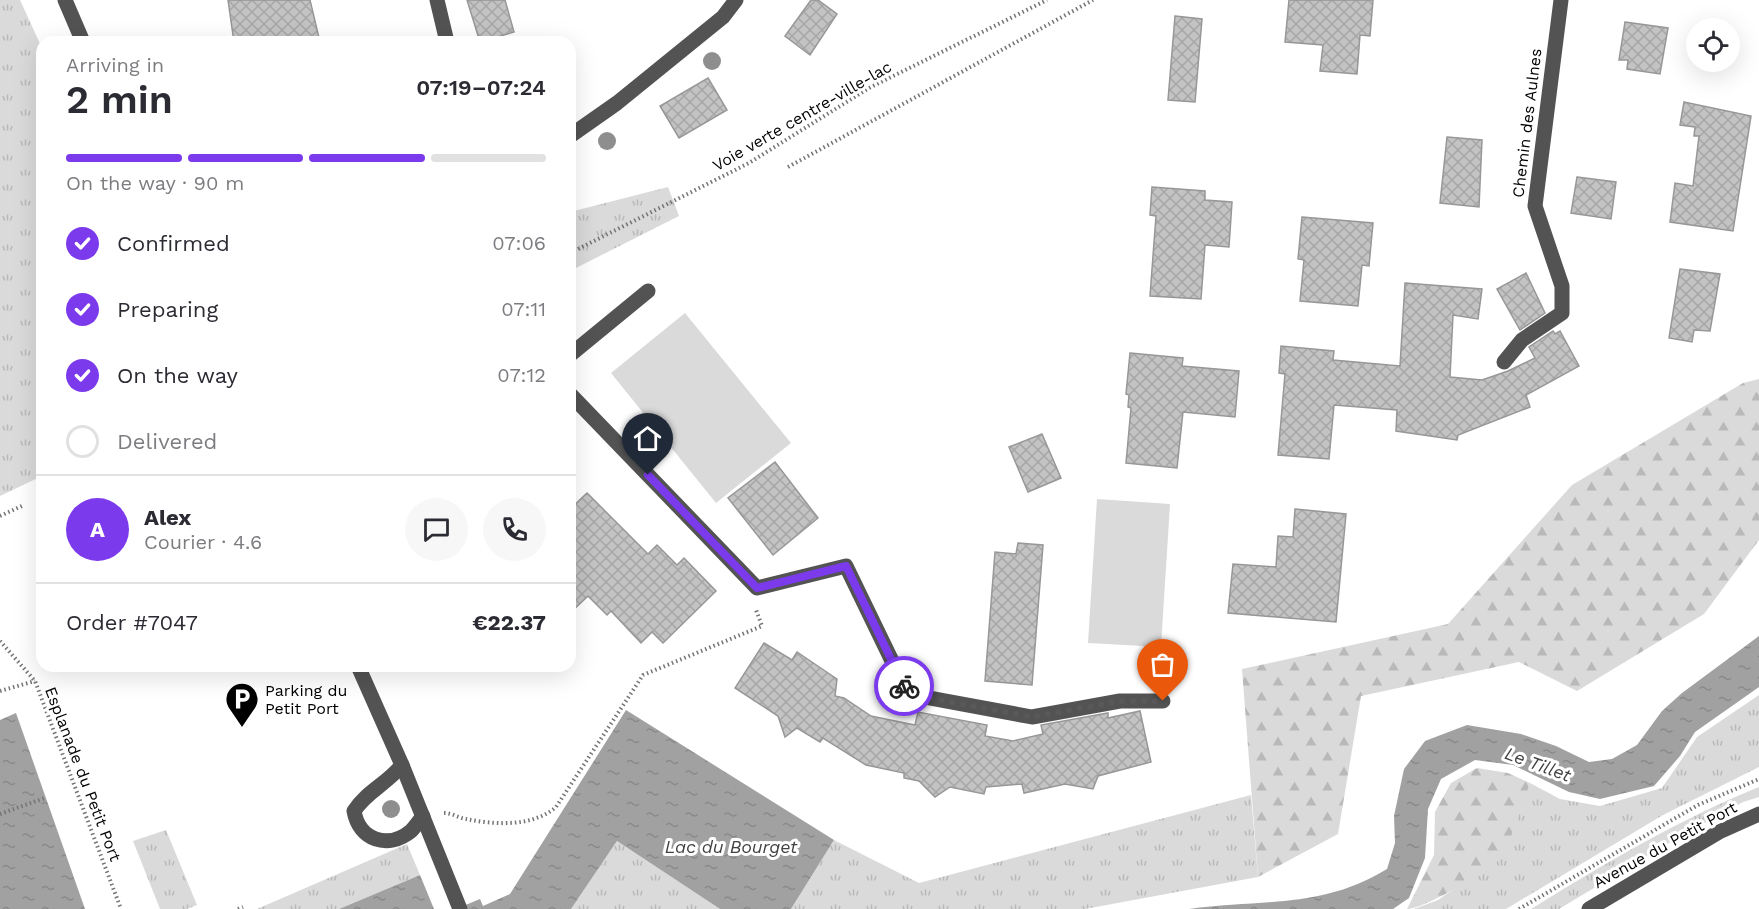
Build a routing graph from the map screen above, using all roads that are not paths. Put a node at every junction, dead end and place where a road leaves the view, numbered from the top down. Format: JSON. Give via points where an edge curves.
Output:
{"nodes":[{"id":1,"x":65,"y":0,"type":"edge"},
{"id":2,"x":437,"y":0,"type":"edge"},
{"id":3,"x":736,"y":0,"type":"edge"},
{"id":4,"x":1561,"y":0,"type":"edge"},
{"id":5,"x":80,"y":36,"type":"edge"},
{"id":6,"x":446,"y":36,"type":"edge"},
{"id":7,"x":576,"y":132,"type":"edge"},
{"id":8,"x":648,"y":291,"type":"dead end"},
{"id":9,"x":576,"y":350,"type":"edge"},
{"id":10,"x":1503,"y":362,"type":"dead end"},
{"id":11,"x":576,"y":400,"type":"edge"},
{"id":12,"x":361,"y":672,"type":"edge"},
{"id":13,"x":1163,"y":701,"type":"dead end"},
{"id":14,"x":402,"y":765,"type":"junction"},
{"id":15,"x":1759,"y":814,"type":"edge"},
{"id":16,"x":423,"y":816,"type":"junction"},
{"id":17,"x":459,"y":907,"type":"edge"},
{"id":18,"x":1589,"y":909,"type":"edge"}],
"edges":[{"from":1,"to":5,"type":"street"},
{"from":2,"to":6,"type":"street"},
{"from":3,"to":7,"type":"street","via":[[723,17]]},
{"from":4,"to":10,"type":"street","name":"Chemin des Aulnes","via":[[1535,206],[1562,286],[1562,313],[1522,340]]},
{"from":8,"to":9,"type":"street"},
{"from":11,"to":13,"type":"street","via":[[757,588],[846,566],[908,694],[1032,717],[1120,701]]},
{"from":12,"to":14,"type":"street"},
{"from":14,"to":16,"type":"street"},
{"from":14,"to":16,"type":"street","via":[[360,803],[354,811],[356,824],[369,837],[394,839],[410,832]]},
{"from":15,"to":18,"type":"street","name":"Avenue du Petit Port","via":[[1719,832]]},
{"from":16,"to":17,"type":"street"}]}
